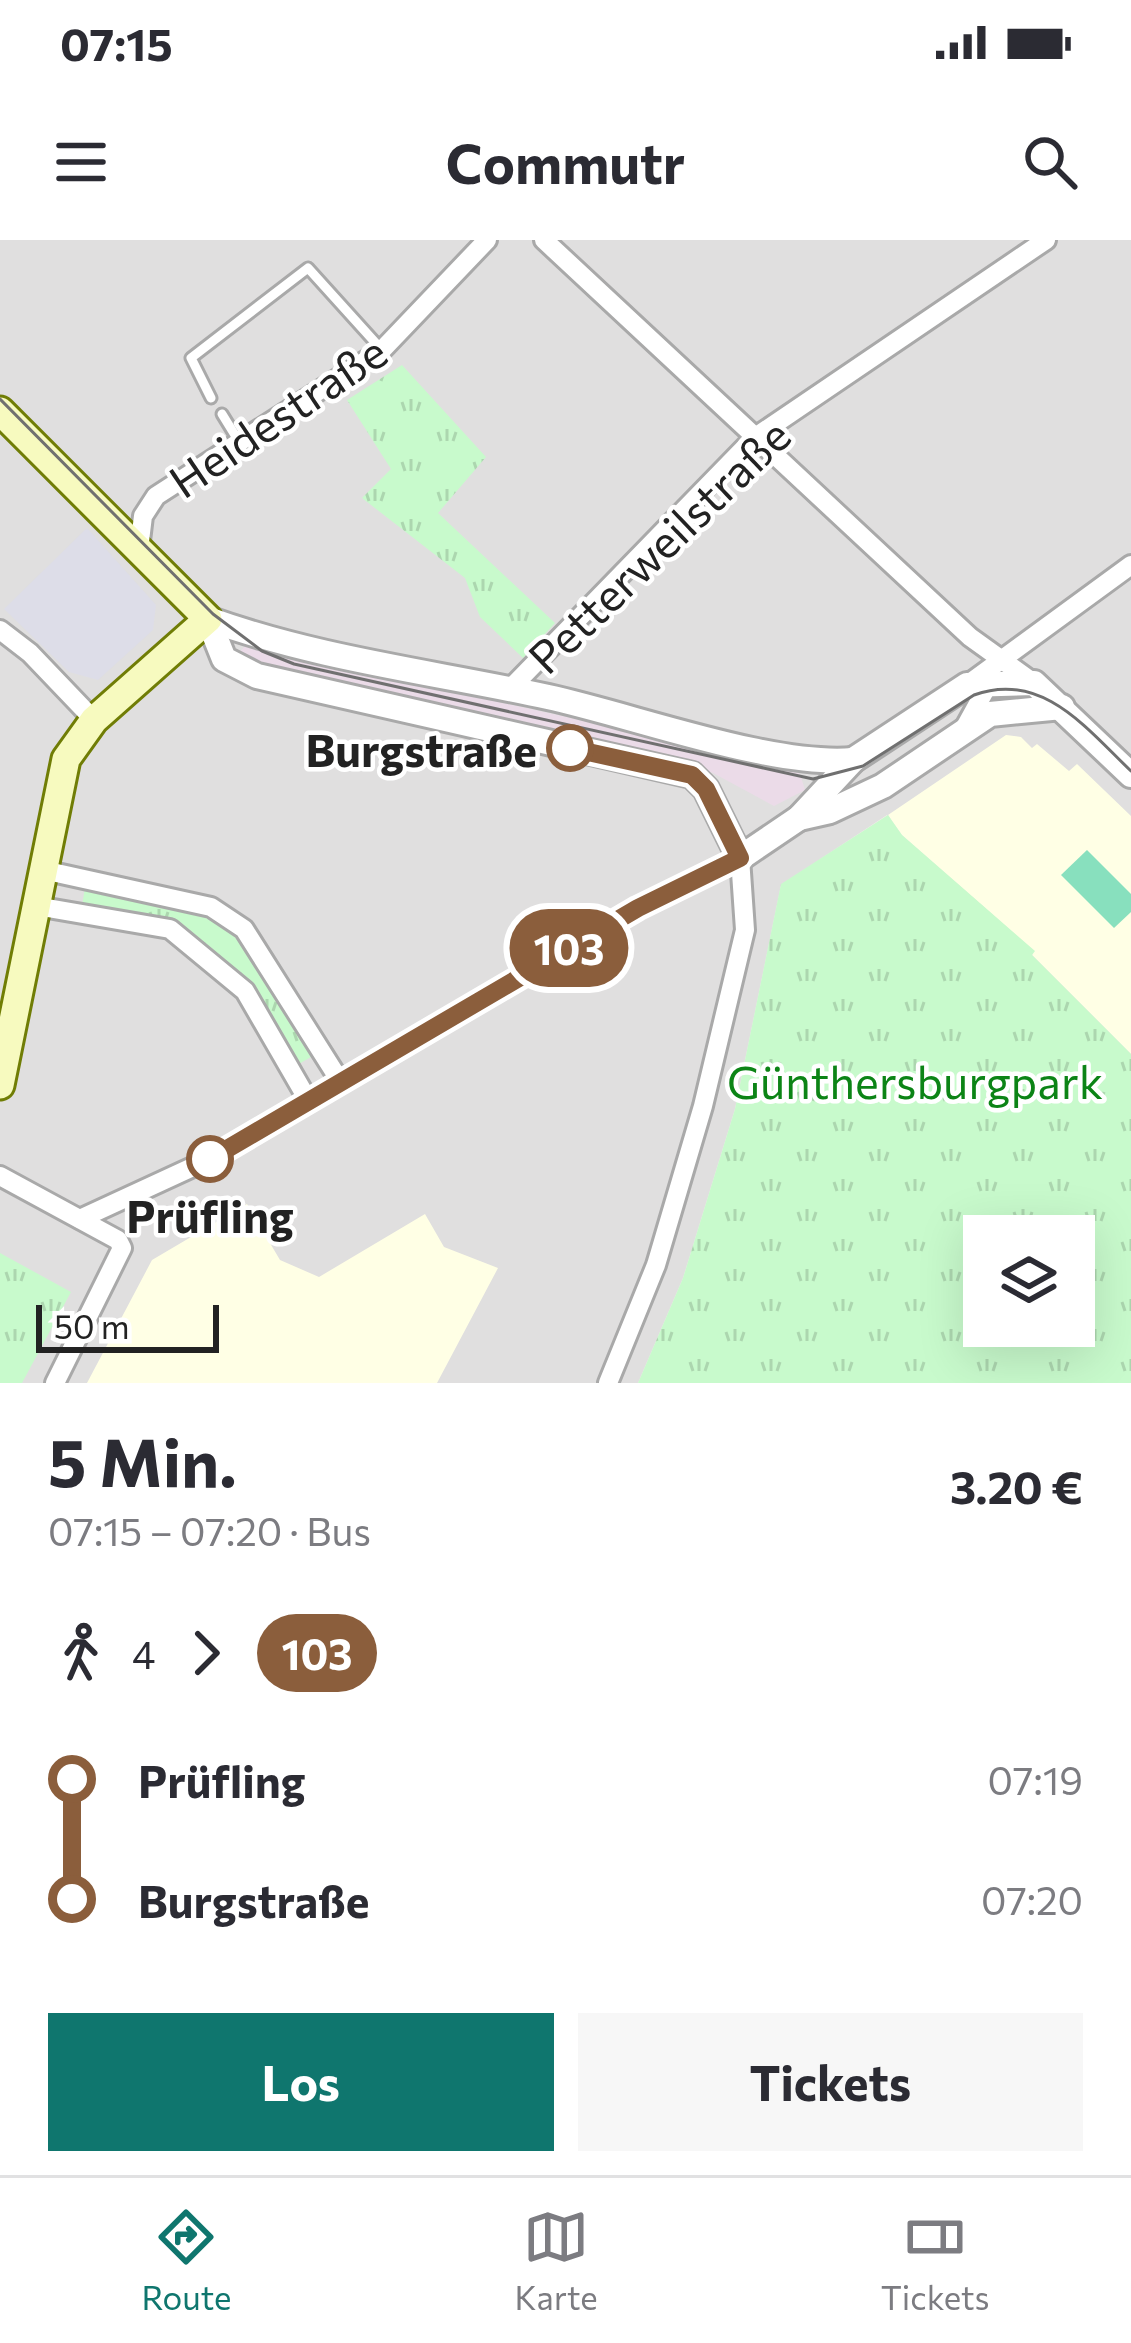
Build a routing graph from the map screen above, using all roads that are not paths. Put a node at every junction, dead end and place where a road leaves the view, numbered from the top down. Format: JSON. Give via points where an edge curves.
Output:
{"nodes":[{"id":1,"x":487,"y":240,"type":"edge"},
{"id":2,"x":544,"y":240,"type":"edge"},
{"id":3,"x":1046,"y":240,"type":"edge"},
{"id":4,"x":382,"y":350,"type":"junction"},
{"id":5,"x":211,"y":398,"type":"dead end"},
{"id":6,"x":0,"y":411,"type":"edge"},
{"id":7,"x":221,"y":414,"type":"dead end"},
{"id":8,"x":754,"y":438,"type":"junction"},
{"id":9,"x":238,"y":440,"type":"junction"},
{"id":10,"x":139,"y":549,"type":"junction"},
{"id":11,"x":1131,"y":565,"type":"edge"},
{"id":12,"x":208,"y":619,"type":"junction"},
{"id":13,"x":0,"y":630,"type":"edge"},
{"id":14,"x":986,"y":677,"type":"junction"},
{"id":15,"x":509,"y":690,"type":"junction"},
{"id":16,"x":1062,"y":707,"type":"junction"},
{"id":17,"x":94,"y":720,"type":"junction"},
{"id":18,"x":965,"y":727,"type":"junction"},
{"id":19,"x":797,"y":759,"type":"junction"},
{"id":20,"x":854,"y":760,"type":"junction"},
{"id":21,"x":1131,"y":775,"type":"edge"},
{"id":22,"x":799,"y":818,"type":"junction"},
{"id":23,"x":740,"y":858,"type":"junction"},
{"id":24,"x":43,"y":870,"type":"junction"},
{"id":25,"x":36,"y":906,"type":"junction"},
{"id":26,"x":5,"y":1031,"type":"edge"},
{"id":27,"x":340,"y":1081,"type":"junction"},
{"id":28,"x":0,"y":1085,"type":"edge"},
{"id":29,"x":308,"y":1100,"type":"junction"},
{"id":30,"x":0,"y":1176,"type":"edge"},
{"id":31,"x":80,"y":1220,"type":"junction"},
{"id":32,"x":55,"y":1383,"type":"edge"},
{"id":33,"x":608,"y":1383,"type":"edge"}],
"edges":[{"from":1,"to":4,"type":"street","name":"Heidestraße"},
{"from":2,"to":8,"type":"street"},
{"from":3,"to":8,"type":"street","name":"Petterweilstraße"},
{"from":4,"to":5,"type":"lane","via":[[308,268],[191,358]]},
{"from":4,"to":9,"type":"street","name":"Heidestraße"},
{"from":6,"to":10,"type":"main road"},
{"from":7,"to":9,"type":"lane"},
{"from":8,"to":14,"type":"street"},
{"from":8,"to":15,"type":"street","name":"Petterweilstraße"},
{"from":9,"to":10,"type":"street","name":"Heidestraße","via":[[156,496],[143,516]]},
{"from":10,"to":12,"type":"main road"},
{"from":11,"to":14,"type":"street"},
{"from":12,"to":15,"type":"street","via":[[304,650]]},
{"from":12,"to":17,"type":"main road"},
{"from":12,"to":23,"type":"street","via":[[224,659],[257,676],[692,775]]},
{"from":13,"to":17,"type":"street"},
{"from":14,"to":16,"type":"street","via":[[1034,683]]},
{"from":14,"to":18,"type":"street"},
{"from":14,"to":20,"type":"street"},
{"from":15,"to":19,"type":"street"},
{"from":16,"to":18,"type":"street","via":[[1007,709]]},
{"from":16,"to":21,"type":"street"},
{"from":17,"to":24,"type":"main road","via":[[66,759]]},
{"from":18,"to":22,"type":"street","via":[[884,786]]},
{"from":19,"to":20,"type":"street"},
{"from":19,"to":22,"type":"street","via":[[810,787]]},
{"from":20,"to":22,"type":"street"},
{"from":22,"to":23,"type":"street"},
{"from":23,"to":27,"type":"street"},
{"from":23,"to":33,"type":"street","via":[[745,930],[704,1106],[656,1265]]},
{"from":24,"to":25,"type":"main road"},
{"from":24,"to":27,"type":"street","via":[[211,907],[244,929]]},
{"from":25,"to":26,"type":"main road"},
{"from":25,"to":29,"type":"street","via":[[170,929],[244,991]]},
{"from":26,"to":28,"type":"main road"},
{"from":27,"to":29,"type":"street"},
{"from":29,"to":31,"type":"street","via":[[152,1191]]},
{"from":30,"to":31,"type":"street"},
{"from":31,"to":32,"type":"street","via":[[122,1248]]}]}
